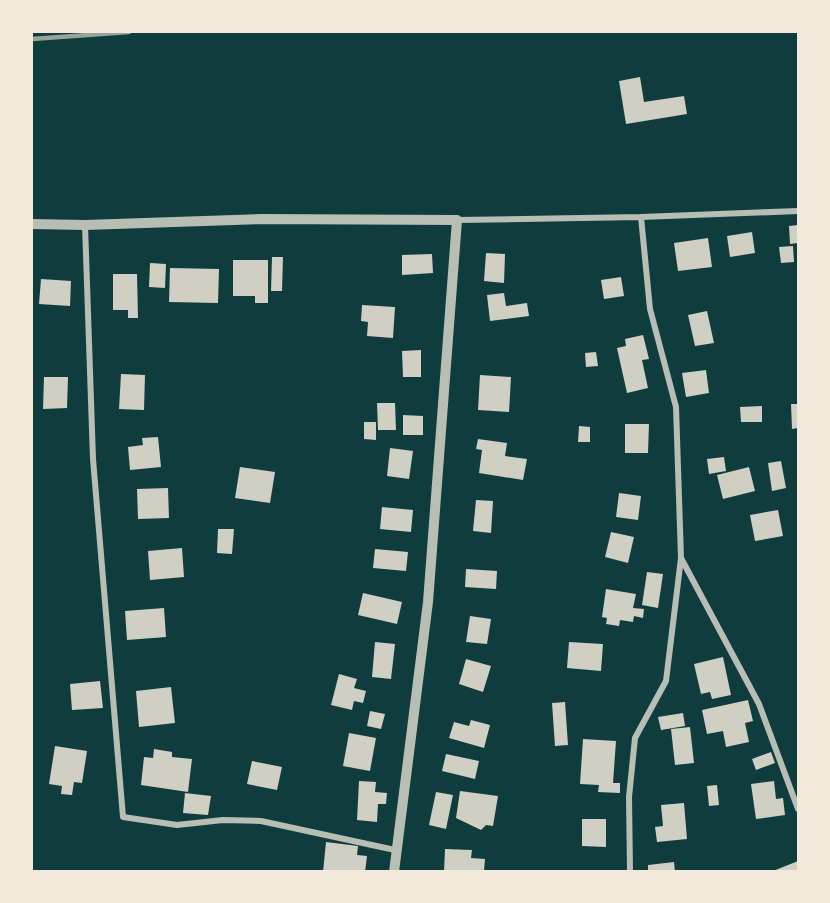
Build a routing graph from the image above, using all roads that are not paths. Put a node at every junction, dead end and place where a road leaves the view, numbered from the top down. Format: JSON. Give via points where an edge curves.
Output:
{"nodes":[{"id":1,"x":798,"y":211,"type":"edge"},
{"id":2,"x":641,"y":217,"type":"junction"},
{"id":3,"x":457,"y":220,"type":"junction"},
{"id":4,"x":32,"y":224,"type":"edge"},
{"id":5,"x":85,"y":225,"type":"junction"},
{"id":6,"x":681,"y":558,"type":"junction"},
{"id":7,"x":798,"y":809,"type":"edge"},
{"id":8,"x":395,"y":850,"type":"junction"},
{"id":9,"x":394,"y":872,"type":"edge"},
{"id":10,"x":630,"y":872,"type":"edge"}],
"edges":[{"from":1,"to":2,"type":"street"},
{"from":2,"to":3,"type":"street"},
{"from":2,"to":6,"type":"street","via":[[650,309],[676,407]]},
{"from":3,"to":5,"type":"street","via":[[261,219]]},
{"from":3,"to":8,"type":"street","via":[[428,602]]},
{"from":4,"to":5,"type":"street"},
{"from":5,"to":8,"type":"street","via":[[93,459],[123,817],[177,825],[261,821]]},
{"from":6,"to":7,"type":"street","via":[[759,704]]},
{"from":6,"to":10,"type":"street","via":[[666,681],[635,738],[628,797]]},
{"from":8,"to":9,"type":"street"}]}
